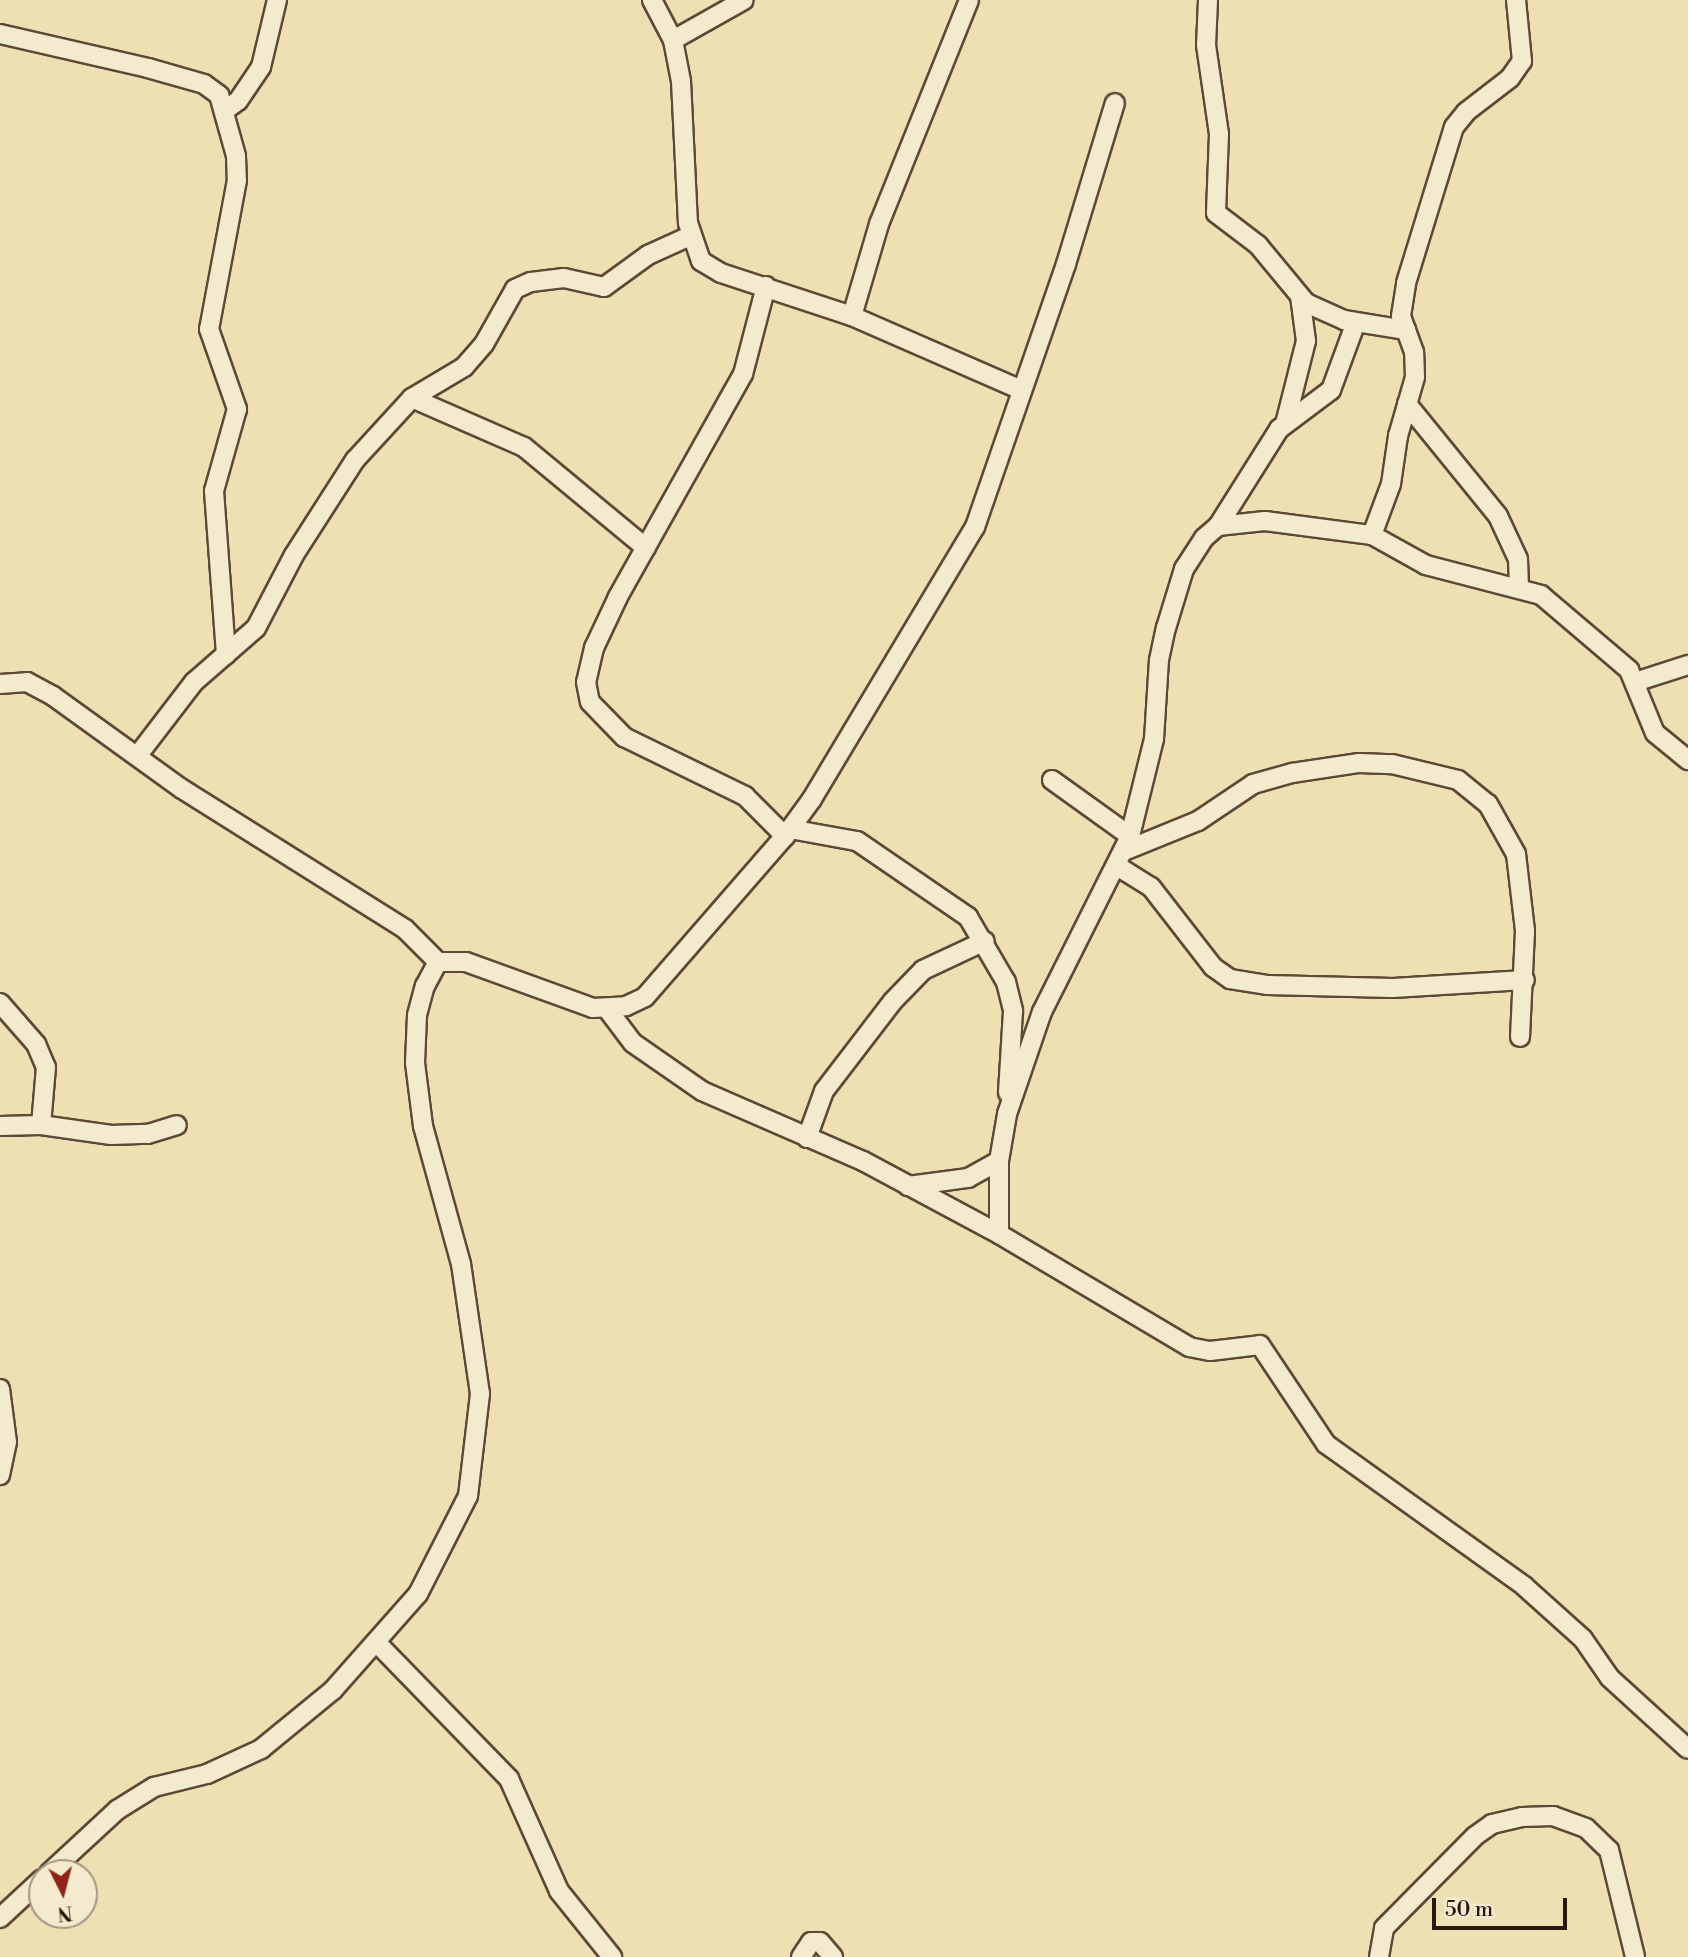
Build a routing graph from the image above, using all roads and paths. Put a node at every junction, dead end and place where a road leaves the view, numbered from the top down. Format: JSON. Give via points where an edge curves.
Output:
{"nodes":[{"id":1,"x":277,"y":0,"type":"edge"},
{"id":2,"x":652,"y":0,"type":"edge"},
{"id":3,"x":744,"y":0,"type":"edge"},
{"id":4,"x":969,"y":0,"type":"edge"},
{"id":5,"x":1208,"y":0,"type":"edge"},
{"id":6,"x":1516,"y":0,"type":"edge"},
{"id":7,"x":0,"y":34,"type":"edge"},
{"id":8,"x":673,"y":40,"type":"junction"},
{"id":9,"x":1115,"y":103,"type":"dead end"},
{"id":10,"x":224,"y":111,"type":"junction"},
{"id":11,"x":690,"y":236,"type":"junction"},
{"id":12,"x":766,"y":286,"type":"junction"},
{"id":13,"x":1300,"y":296,"type":"junction"},
{"id":14,"x":852,"y":316,"type":"junction"},
{"id":15,"x":1356,"y":322,"type":"junction"},
{"id":16,"x":1406,"y":331,"type":"junction"},
{"id":17,"x":1021,"y":390,"type":"junction"},
{"id":18,"x":412,"y":398,"type":"junction"},
{"id":19,"x":1407,"y":404,"type":"junction"},
{"id":20,"x":1284,"y":424,"type":"junction"},
{"id":21,"x":1218,"y":526,"type":"junction"},
{"id":22,"x":1372,"y":535,"type":"junction"},
{"id":23,"x":646,"y":548,"type":"junction"},
{"id":24,"x":1519,"y":586,"type":"junction"},
{"id":25,"x":226,"y":655,"type":"junction"},
{"id":26,"x":1688,"y":665,"type":"edge"},
{"id":27,"x":3,"y":679,"type":"edge"},
{"id":28,"x":1635,"y":682,"type":"junction"},
{"id":29,"x":138,"y":755,"type":"junction"},
{"id":30,"x":1688,"y":760,"type":"edge"},
{"id":31,"x":1052,"y":780,"type":"dead end"},
{"id":32,"x":788,"y":832,"type":"junction"},
{"id":33,"x":1124,"y":851,"type":"junction"},
{"id":34,"x":985,"y":941,"type":"junction"},
{"id":35,"x":438,"y":962,"type":"junction"},
{"id":36,"x":1525,"y":980,"type":"junction"},
{"id":37,"x":0,"y":1003,"type":"edge"},
{"id":38,"x":608,"y":1010,"type":"junction"},
{"id":39,"x":1520,"y":1037,"type":"dead end"},
{"id":40,"x":1007,"y":1114,"type":"junction"},
{"id":41,"x":41,"y":1125,"type":"junction"},
{"id":42,"x":177,"y":1125,"type":"dead end"},
{"id":43,"x":0,"y":1126,"type":"edge"},
{"id":44,"x":807,"y":1138,"type":"junction"},
{"id":45,"x":999,"y":1161,"type":"junction"},
{"id":46,"x":908,"y":1186,"type":"junction"},
{"id":47,"x":999,"y":1234,"type":"junction"},
{"id":48,"x":0,"y":1389,"type":"edge"},
{"id":49,"x":0,"y":1475,"type":"edge"},
{"id":50,"x":376,"y":1642,"type":"junction"},
{"id":51,"x":1688,"y":1749,"type":"edge"},
{"id":52,"x":64,"y":1859,"type":"edge"},
{"id":53,"x":28,"y":1892,"type":"edge"},
{"id":54,"x":0,"y":1918,"type":"edge"},
{"id":55,"x":612,"y":1957,"type":"edge"},
{"id":56,"x":801,"y":1957,"type":"edge"},
{"id":57,"x":833,"y":1957,"type":"edge"},
{"id":58,"x":1379,"y":1957,"type":"edge"},
{"id":59,"x":1635,"y":1957,"type":"edge"}],
"edges":[{"from":1,"to":10,"type":"street","via":[[261,67],[238,101]]},
{"from":2,"to":8,"type":"street"},
{"from":3,"to":8,"type":"street"},
{"from":4,"to":14,"type":"street","via":[[879,224]]},
{"from":5,"to":13,"type":"street","via":[[1206,45],[1220,151],[1213,205],[1222,220],[1258,245]]},
{"from":6,"to":16,"type":"street","via":[[1522,61],[1510,78],[1454,127],[1406,283],[1401,316]]},
{"from":7,"to":10,"type":"street","via":[[54,43],[204,84],[219,95]]},
{"from":8,"to":11,"type":"street","via":[[684,118]]},
{"from":9,"to":17,"type":"street"},
{"from":10,"to":25,"type":"street","via":[[237,180],[209,329],[237,408],[214,491]]},
{"from":11,"to":12,"type":"street","via":[[701,261],[721,273]]},
{"from":11,"to":18,"type":"street","via":[[648,255],[604,288],[564,278],[520,286],[464,367]]},
{"from":12,"to":14,"type":"street"},
{"from":12,"to":23,"type":"street","via":[[743,374]]},
{"from":13,"to":15,"type":"street","via":[[1322,312]]},
{"from":13,"to":20,"type":"street","via":[[1306,341]]},
{"from":14,"to":17,"type":"street"},
{"from":15,"to":16,"type":"street"},
{"from":15,"to":20,"type":"street","via":[[1331,390]]},
{"from":16,"to":19,"type":"street","via":[[1414,352],[1415,377]]},
{"from":17,"to":32,"type":"street","via":[[975,527]]},
{"from":18,"to":23,"type":"street","via":[[524,447]]},
{"from":18,"to":25,"type":"street","via":[[355,460],[294,555],[256,628]]},
{"from":19,"to":22,"type":"street","via":[[1391,484]]},
{"from":19,"to":24,"type":"street","via":[[1498,516],[1518,559]]},
{"from":20,"to":21,"type":"street"},
{"from":21,"to":22,"type":"street","via":[[1265,521]]},
{"from":21,"to":33,"type":"street","via":[[1203,538],[1184,569],[1166,628],[1159,660],[1154,740]]},
{"from":22,"to":24,"type":"street","via":[[1426,565]]},
{"from":23,"to":32,"type":"street","via":[[594,648],[586,682],[590,702],[624,737],[745,796]]},
{"from":24,"to":28,"type":"street","via":[[1541,595],[1613,653]]},
{"from":25,"to":29,"type":"street","via":[[194,682]]},
{"from":26,"to":28,"type":"street"},
{"from":27,"to":29,"type":"street","via":[[40,688]]},
{"from":28,"to":30,"type":"street","via":[[1655,733]]},
{"from":29,"to":35,"type":"street","via":[[182,789],[405,929]]},
{"from":31,"to":33,"type":"street"},
{"from":32,"to":34,"type":"street","via":[[857,842],[939,893],[968,917]]},
{"from":32,"to":38,"type":"street","via":[[645,998]]},
{"from":33,"to":36,"type":"street","via":[[1213,967],[1230,979],[1267,985],[1393,989]]},
{"from":33,"to":36,"type":"street","via":[[1198,821],[1253,784],[1292,773],[1359,763],[1458,780],[1488,804],[1516,854],[1523,886]]},
{"from":33,"to":40,"type":"street","via":[[1042,1012]]},
{"from":34,"to":40,"type":"street","via":[[1006,982],[1013,1011]]},
{"from":34,"to":44,"type":"street","via":[[923,970],[893,1001],[824,1091]]},
{"from":35,"to":38,"type":"street","via":[[466,962]]},
{"from":35,"to":50,"type":"street","via":[[417,1014],[415,1063],[423,1126],[461,1264],[480,1394],[468,1496],[418,1594]]},
{"from":36,"to":39,"type":"street"},
{"from":37,"to":41,"type":"street","via":[[36,1044],[46,1067]]},
{"from":38,"to":44,"type":"street","via":[[633,1043],[664,1068],[734,1107]]},
{"from":40,"to":45,"type":"street"},
{"from":41,"to":42,"type":"street","via":[[111,1135],[148,1133]]},
{"from":41,"to":43,"type":"street"},
{"from":44,"to":46,"type":"street"},
{"from":45,"to":46,"type":"street","via":[[968,1178]]},
{"from":45,"to":47,"type":"street"},
{"from":46,"to":47,"type":"street"},
{"from":47,"to":51,"type":"street","via":[[1189,1347],[1210,1351],[1260,1345],[1326,1444],[1524,1586],[1583,1639],[1610,1678]]},
{"from":48,"to":49,"type":"street","via":[[7,1442]]},
{"from":50,"to":52,"type":"street","via":[[333,1690],[261,1749],[207,1774],[153,1787],[117,1810]]},
{"from":50,"to":55,"type":"street","via":[[509,1779],[559,1891]]},
{"from":53,"to":54,"type":"street"},
{"from":56,"to":57,"type":"street","via":[[811,1942],[820,1942]]},
{"from":58,"to":59,"type":"street","via":[[1384,1928],[1475,1836],[1492,1824],[1553,1816],[1586,1828],[1609,1850]]}]}
